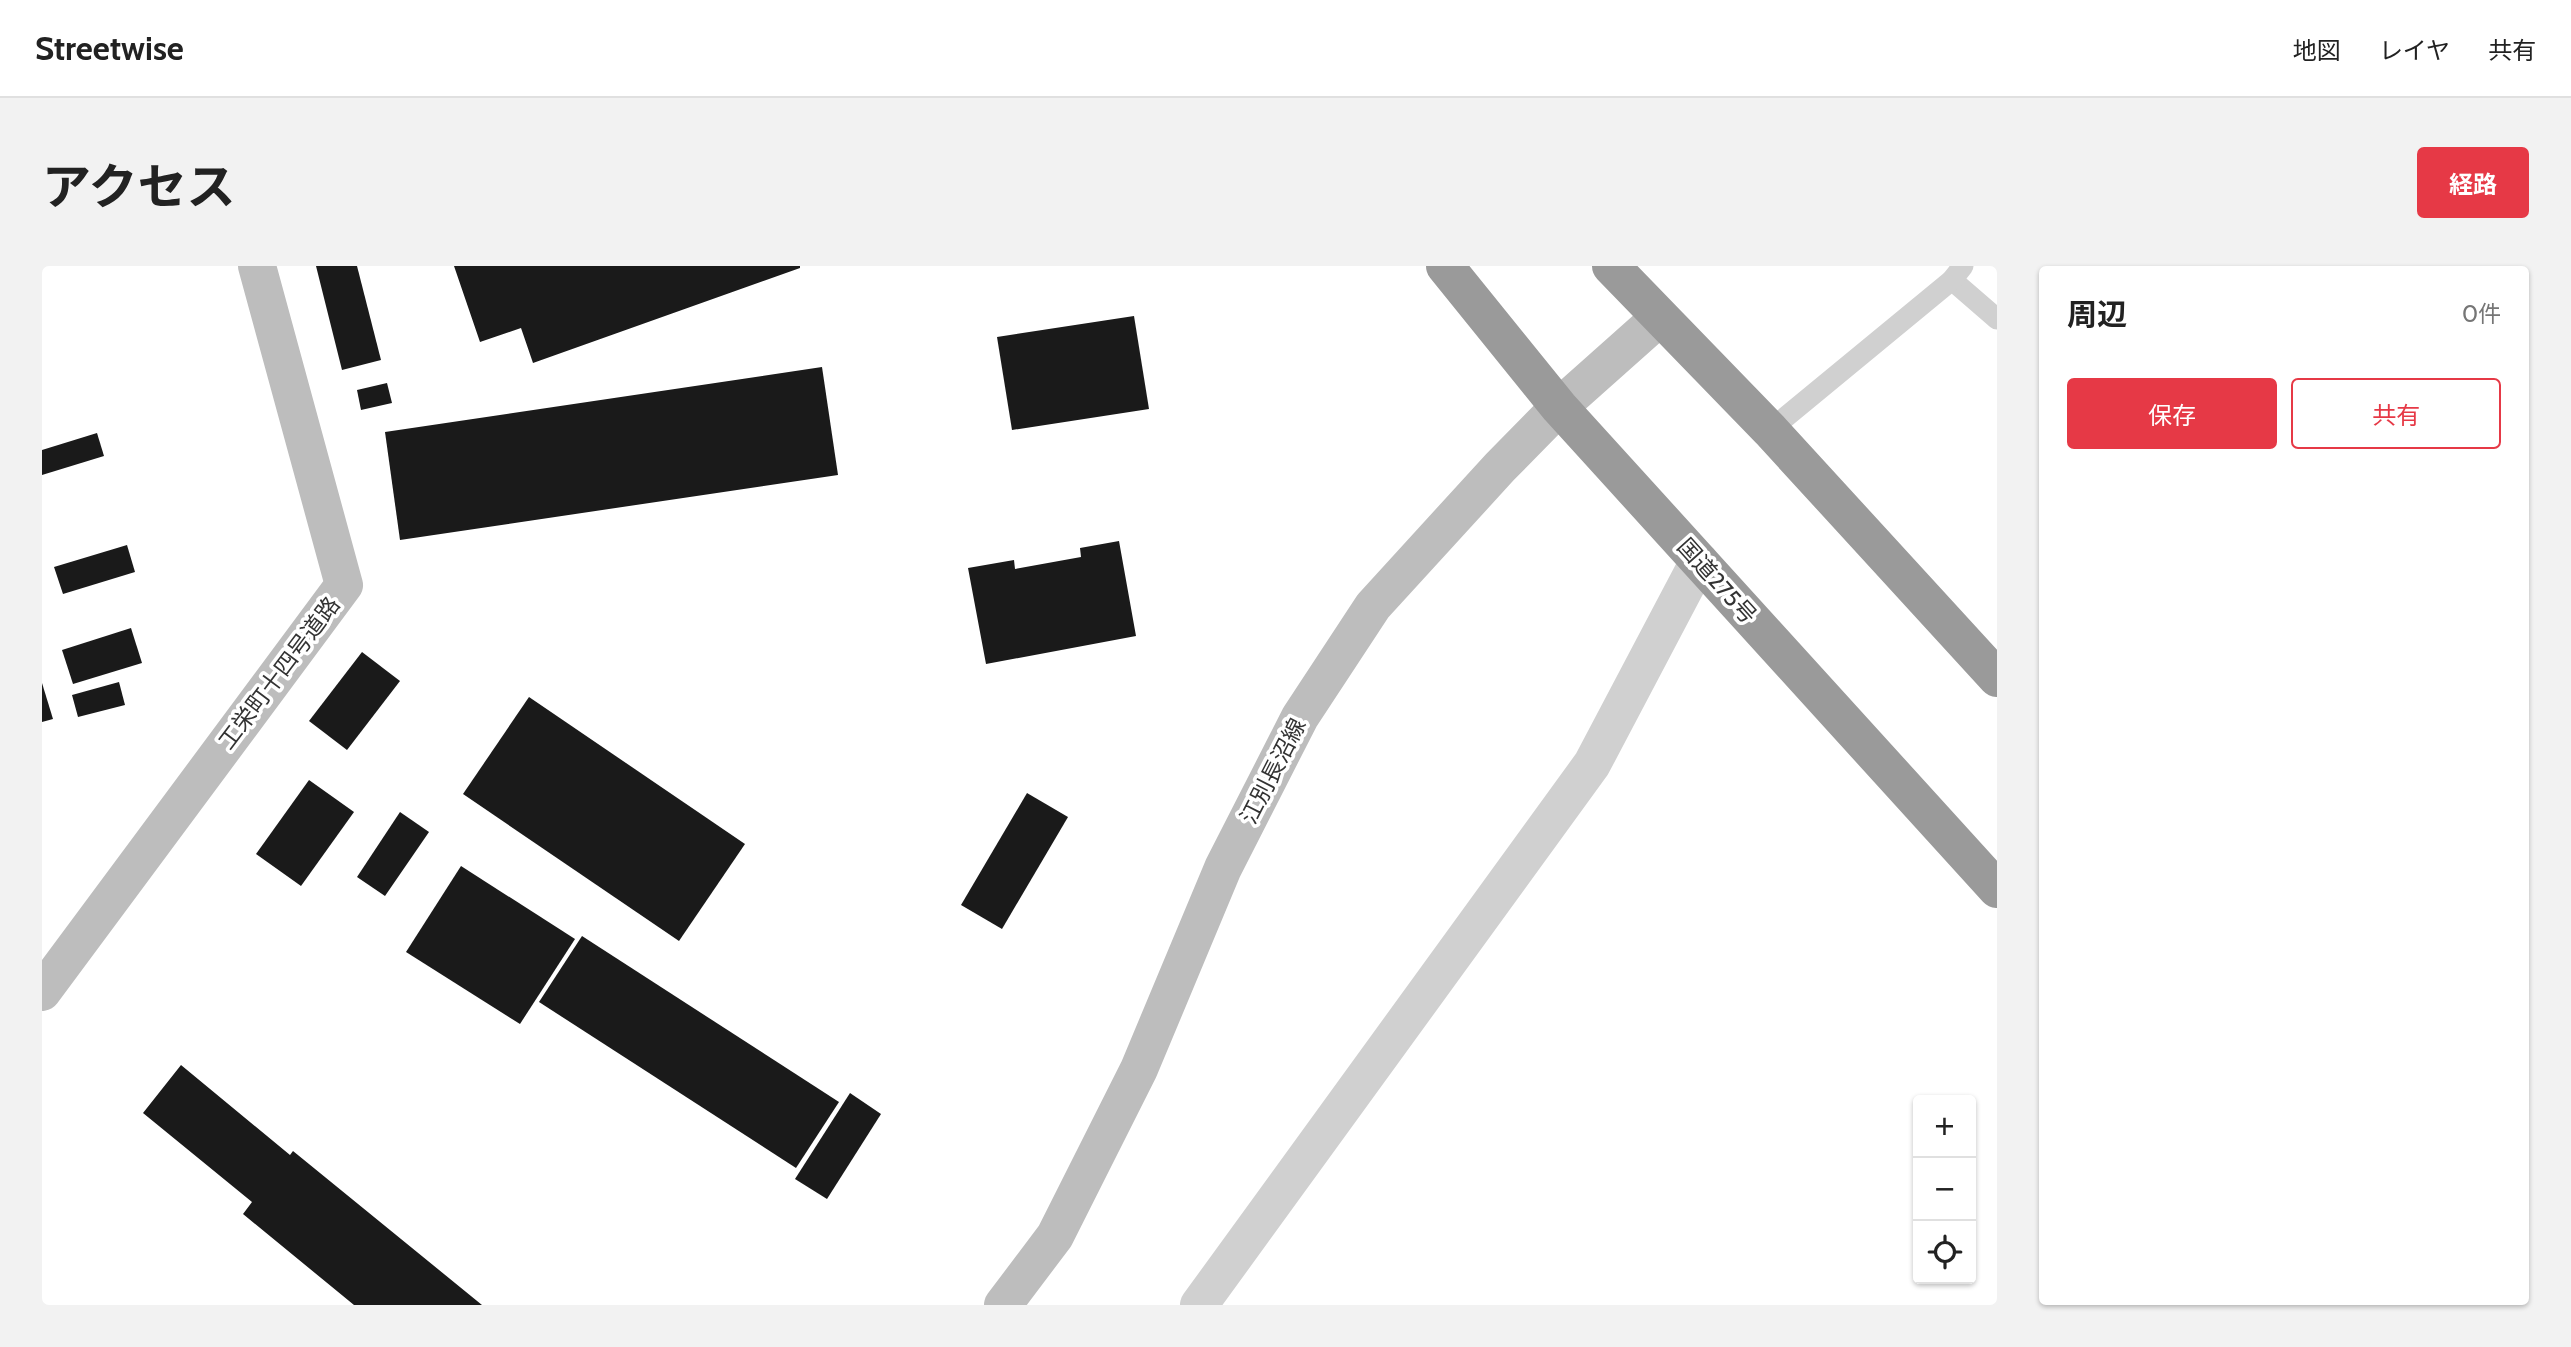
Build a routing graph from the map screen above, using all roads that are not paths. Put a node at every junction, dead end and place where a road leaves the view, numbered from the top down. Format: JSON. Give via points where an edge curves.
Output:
{"nodes":[{"id":1,"x":257,"y":266,"type":"edge"},
{"id":2,"x":1446,"y":266,"type":"edge"},
{"id":3,"x":1611,"y":266,"type":"edge"},
{"id":4,"x":1957,"y":273,"type":"edge"},
{"id":5,"x":1659,"y":318,"type":"junction"},
{"id":6,"x":1997,"y":319,"type":"edge"},
{"id":7,"x":1559,"y":407,"type":"junction"},
{"id":8,"x":1770,"y":430,"type":"junction"},
{"id":9,"x":1699,"y":561,"type":"junction"},
{"id":10,"x":1997,"y":678,"type":"edge"},
{"id":11,"x":1997,"y":889,"type":"edge"},
{"id":12,"x":42,"y":992,"type":"edge"},
{"id":13,"x":1003,"y":1305,"type":"edge"},
{"id":14,"x":1199,"y":1305,"type":"edge"}],
"edges":[{"from":1,"to":12,"type":"main road","name":"工栄町十四号道路","via":[[344,585]]},
{"from":2,"to":7,"type":"highway","name":"国道275号"},
{"from":3,"to":5,"type":"highway"},
{"from":4,"to":6,"type":"lane"},
{"from":4,"to":8,"type":"lane"},
{"from":5,"to":7,"type":"main road","name":"江別長沼線"},
{"from":5,"to":8,"type":"highway"},
{"from":7,"to":9,"type":"highway","name":"国道275号"},
{"from":7,"to":13,"type":"main road","name":"江別長沼線","via":[[1373,606],[1300,717],[1223,868],[1133,1081],[1055,1236]]},
{"from":8,"to":10,"type":"highway"},
{"from":9,"to":11,"type":"highway","name":"国道275号"},
{"from":9,"to":14,"type":"street","via":[[1592,764]]}]}
